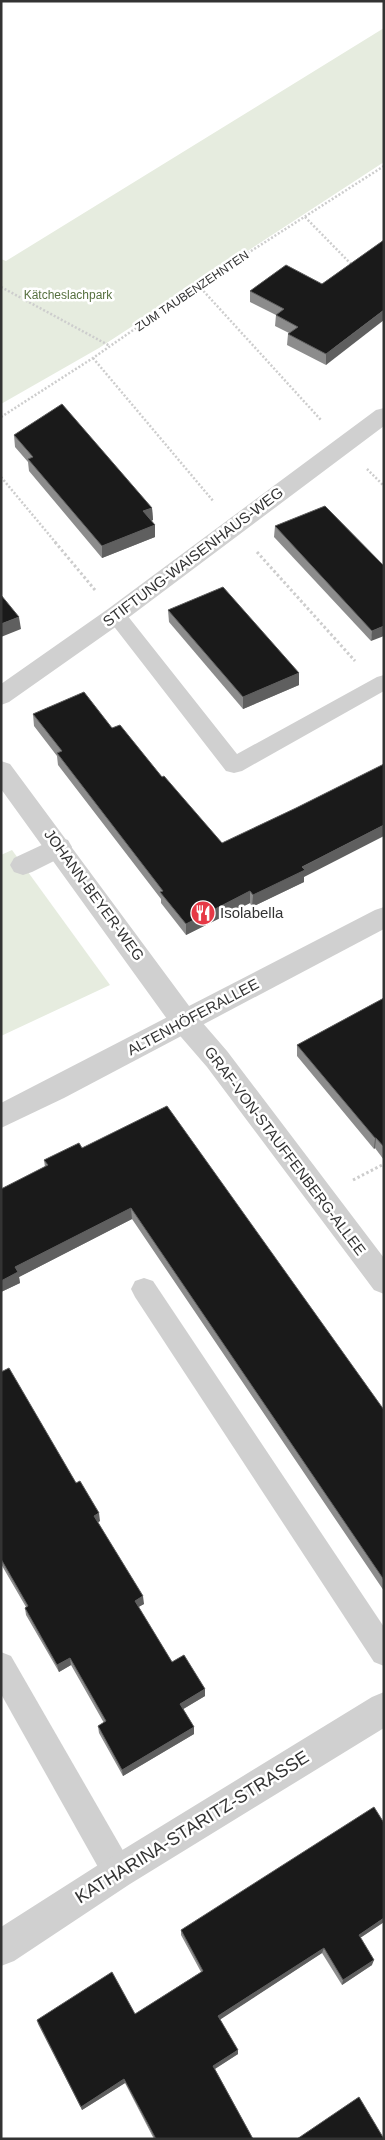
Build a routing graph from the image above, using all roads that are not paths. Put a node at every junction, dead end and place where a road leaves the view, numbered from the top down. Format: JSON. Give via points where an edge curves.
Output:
{"nodes":[{"id":1,"x":384,"y":415,"type":"edge"},
{"id":2,"x":116,"y":615,"type":"junction"},
{"id":3,"x":384,"y":682,"type":"edge"},
{"id":4,"x":1,"y":696,"type":"edge"},
{"id":5,"x":1,"y":770,"type":"edge"},
{"id":6,"x":59,"y":847,"type":"junction"},
{"id":7,"x":23,"y":865,"type":"dead end"},
{"id":8,"x":384,"y":917,"type":"edge"},
{"id":9,"x":186,"y":1022,"type":"junction"},
{"id":10,"x":1,"y":1116,"type":"edge"},
{"id":11,"x":384,"y":1281,"type":"edge"},
{"id":12,"x":144,"y":1289,"type":"dead end"},
{"id":13,"x":384,"y":1652,"type":"edge"},
{"id":14,"x":1,"y":1666,"type":"edge"},
{"id":15,"x":384,"y":1709,"type":"edge"},
{"id":16,"x":118,"y":1872,"type":"junction"},
{"id":17,"x":1,"y":1948,"type":"edge"}],
"edges":[{"from":1,"to":2,"type":"street","name":"STIFTUNG-WAISENHAUS-WEG"},
{"from":2,"to":3,"type":"lane","via":[[234,765]]},
{"from":2,"to":4,"type":"street","name":"STIFTUNG-WAISENHAUS-WEG"},
{"from":5,"to":6,"type":"street","name":"JOHANN-BEYER-WEG"},
{"from":6,"to":7,"type":"street"},
{"from":6,"to":9,"type":"street","name":"JOHANN-BEYER-WEG"},
{"from":8,"to":9,"type":"street","name":"ALTENHÖFERALLEE"},
{"from":9,"to":10,"type":"street","name":"ALTENHÖFERALLEE"},
{"from":9,"to":11,"type":"street","name":"GRAF-VON-STAUFFENBERG-ALLEE"},
{"from":12,"to":13,"type":"lane"},
{"from":14,"to":16,"type":"lane"},
{"from":15,"to":16,"type":"street","name":"KATHARINA-STARITZ-STRASSE"},
{"from":16,"to":17,"type":"street","name":"KATHARINA-STARITZ-STRASSE"}]}
